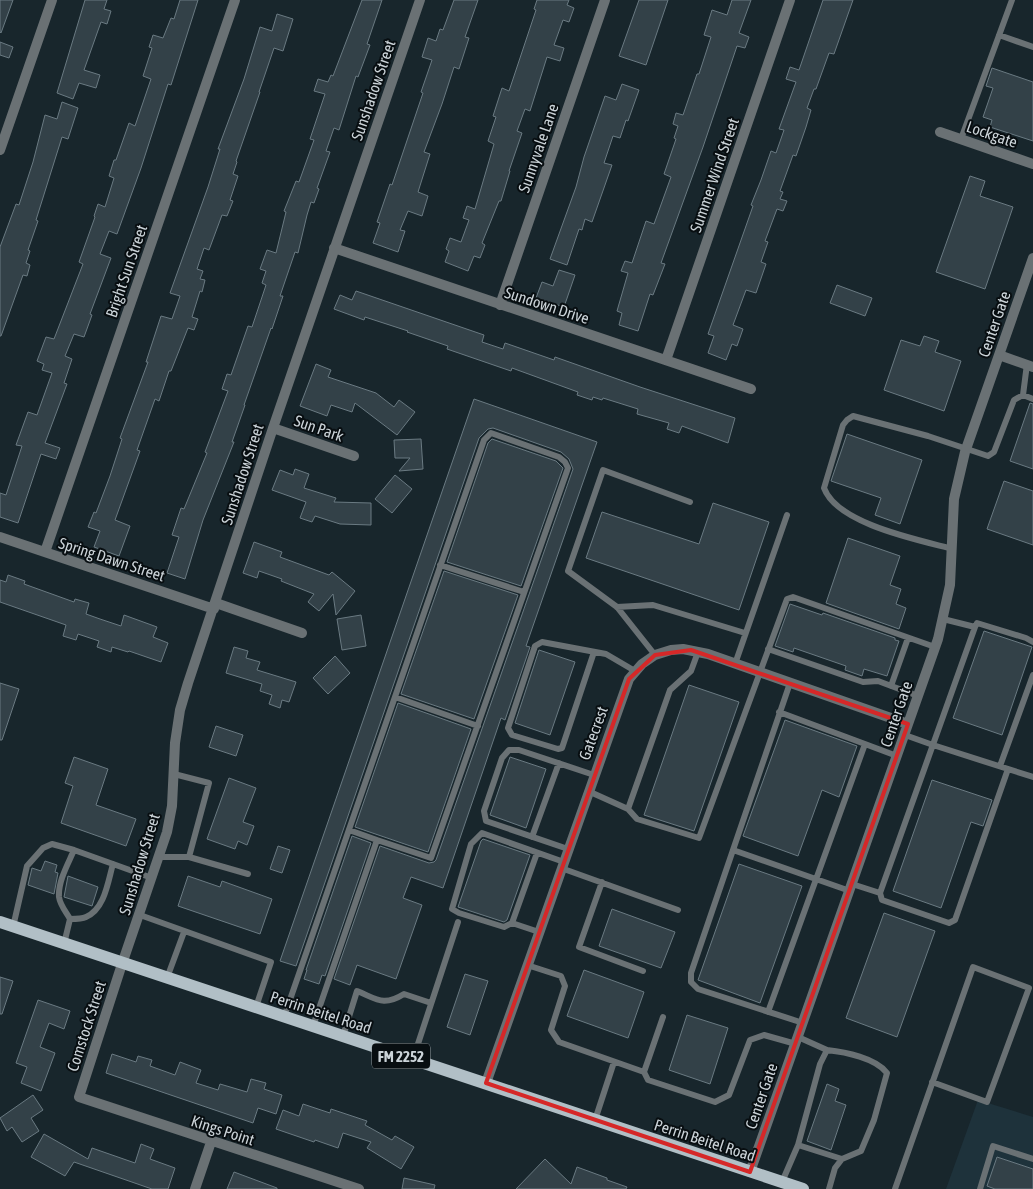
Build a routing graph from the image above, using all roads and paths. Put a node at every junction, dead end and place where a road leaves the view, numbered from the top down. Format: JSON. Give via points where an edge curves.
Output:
{"nodes":[{"id":1,"x":52,"y":0,"type":"edge"},
{"id":2,"x":235,"y":0,"type":"edge"},
{"id":3,"x":420,"y":0,"type":"edge"},
{"id":4,"x":605,"y":0,"type":"edge"},
{"id":5,"x":790,"y":0,"type":"edge"},
{"id":6,"x":1012,"y":0,"type":"edge"},
{"id":7,"x":999,"y":34,"type":"junction"},
{"id":8,"x":1033,"y":48,"type":"edge"},
{"id":9,"x":940,"y":132,"type":"dead end"},
{"id":10,"x":962,"y":139,"type":"junction"},
{"id":11,"x":0,"y":150,"type":"edge"},
{"id":12,"x":1033,"y":164,"type":"edge"},
{"id":13,"x":334,"y":248,"type":"junction"},
{"id":14,"x":1033,"y":258,"type":"edge"},
{"id":15,"x":500,"y":305,"type":"junction"},
{"id":16,"x":1000,"y":355,"type":"junction"},
{"id":17,"x":666,"y":360,"type":"junction"},
{"id":18,"x":1030,"y":366,"type":"edge"},
{"id":19,"x":751,"y":388,"type":"dead end"},
{"id":20,"x":1023,"y":395,"type":"junction"},
{"id":21,"x":1033,"y":399,"type":"edge"},
{"id":22,"x":273,"y":428,"type":"junction"},
{"id":23,"x":967,"y":448,"type":"junction"},
{"id":24,"x":354,"y":456,"type":"dead end"},
{"id":25,"x":690,"y":502,"type":"dead end"},
{"id":26,"x":787,"y":514,"type":"dead end"},
{"id":27,"x":0,"y":537,"type":"edge"},
{"id":28,"x":953,"y":549,"type":"junction"},
{"id":29,"x":45,"y":552,"type":"junction"},
{"id":30,"x":440,"y":565,"type":"junction"},
{"id":31,"x":524,"y":592,"type":"junction"},
{"id":32,"x":215,"y":606,"type":"junction"},
{"id":33,"x":617,"y":607,"type":"junction"},
{"id":34,"x":943,"y":619,"type":"junction"},
{"id":35,"x":975,"y":627,"type":"junction"},
{"id":36,"x":302,"y":633,"type":"dead end"},
{"id":37,"x":745,"y":633,"type":"junction"},
{"id":38,"x":908,"y":638,"type":"junction"},
{"id":39,"x":1033,"y":642,"type":"edge"},
{"id":40,"x":935,"y":648,"type":"junction"},
{"id":41,"x":768,"y":649,"type":"junction"},
{"id":42,"x":594,"y":652,"type":"junction"},
{"id":43,"x":698,"y":652,"type":"junction"},
{"id":44,"x":655,"y":655,"type":"junction"},
{"id":45,"x":735,"y":664,"type":"junction"},
{"id":46,"x":635,"y":671,"type":"junction"},
{"id":47,"x":759,"y":672,"type":"junction"},
{"id":48,"x":1033,"y":675,"type":"edge"},
{"id":49,"x":790,"y":683,"type":"junction"},
{"id":50,"x":891,"y":686,"type":"junction"},
{"id":51,"x":918,"y":696,"type":"junction"},
{"id":52,"x":394,"y":697,"type":"junction"},
{"id":53,"x":779,"y":712,"type":"junction"},
{"id":54,"x":478,"y":726,"type":"junction"},
{"id":55,"x":907,"y":729,"type":"junction"},
{"id":56,"x":865,"y":744,"type":"junction"},
{"id":57,"x":933,"y":746,"type":"junction"},
{"id":58,"x":897,"y":756,"type":"junction"},
{"id":59,"x":559,"y":763,"type":"junction"},
{"id":60,"x":1000,"y":766,"type":"junction"},
{"id":61,"x":1008,"y":769,"type":"junction"},
{"id":62,"x":174,"y":774,"type":"junction"},
{"id":63,"x":594,"y":775,"type":"junction"},
{"id":64,"x":1033,"y":777,"type":"edge"},
{"id":65,"x":588,"y":792,"type":"junction"},
{"id":66,"x":628,"y":809,"type":"junction"},
{"id":67,"x":349,"y":830,"type":"junction"},
{"id":68,"x":532,"y":837,"type":"junction"},
{"id":69,"x":377,"y":840,"type":"junction"},
{"id":70,"x":568,"y":849,"type":"junction"},
{"id":71,"x":74,"y":850,"type":"junction"},
{"id":72,"x":733,"y":850,"type":"junction"},
{"id":73,"x":537,"y":853,"type":"junction"},
{"id":74,"x":160,"y":857,"type":"junction"},
{"id":75,"x":189,"y":857,"type":"junction"},
{"id":76,"x":113,"y":864,"type":"junction"},
{"id":77,"x":562,"y":865,"type":"junction"},
{"id":78,"x":248,"y":874,"type":"dead end"},
{"id":79,"x":152,"y":878,"type":"junction"},
{"id":80,"x":816,"y":879,"type":"junction"},
{"id":81,"x":602,"y":882,"type":"junction"},
{"id":82,"x":851,"y":888,"type":"junction"},
{"id":83,"x":880,"y":893,"type":"junction"},
{"id":84,"x":678,"y":910,"type":"dead end"},
{"id":85,"x":140,"y":915,"type":"junction"},
{"id":86,"x":70,"y":919,"type":"junction"},
{"id":87,"x":0,"y":922,"type":"edge"},
{"id":88,"x":458,"y":922,"type":"dead end"},
{"id":89,"x":512,"y":923,"type":"junction"},
{"id":90,"x":13,"y":927,"type":"junction"},
{"id":91,"x":184,"y":932,"type":"junction"},
{"id":92,"x":539,"y":932,"type":"junction"},
{"id":93,"x":64,"y":944,"type":"junction"},
{"id":94,"x":122,"y":964,"type":"junction"},
{"id":95,"x":527,"y":965,"type":"junction"},
{"id":96,"x":643,"y":971,"type":"dead end"},
{"id":97,"x":167,"y":978,"type":"junction"},
{"id":98,"x":431,"y":1002,"type":"junction"},
{"id":99,"x":256,"y":1007,"type":"junction"},
{"id":100,"x":768,"y":1012,"type":"junction"},
{"id":101,"x":284,"y":1017,"type":"junction"},
{"id":102,"x":663,"y":1017,"type":"dead end"},
{"id":103,"x":803,"y":1023,"type":"junction"},
{"id":104,"x":313,"y":1026,"type":"junction"},
{"id":105,"x":344,"y":1036,"type":"junction"},
{"id":106,"x":797,"y":1041,"type":"junction"},
{"id":107,"x":827,"y":1050,"type":"junction"},
{"id":108,"x":412,"y":1059,"type":"junction"},
{"id":109,"x":614,"y":1062,"type":"junction"},
{"id":110,"x":644,"y":1072,"type":"junction"},
{"id":111,"x":932,"y":1082,"type":"junction"},
{"id":112,"x":486,"y":1083,"type":"junction"},
{"id":113,"x":79,"y":1097,"type":"joint"},
{"id":114,"x":595,"y":1120,"type":"junction"},
{"id":115,"x":211,"y":1142,"type":"junction"},
{"id":116,"x":798,"y":1146,"type":"junction"},
{"id":117,"x":842,"y":1159,"type":"junction"},
{"id":118,"x":1033,"y":1159,"type":"edge"},
{"id":119,"x":750,"y":1172,"type":"junction"},
{"id":120,"x":782,"y":1182,"type":"junction"},
{"id":121,"x":195,"y":1189,"type":"edge"},
{"id":122,"x":359,"y":1189,"type":"edge"},
{"id":123,"x":802,"y":1189,"type":"edge"},
{"id":124,"x":829,"y":1189,"type":"edge"},
{"id":125,"x":895,"y":1189,"type":"edge"},
{"id":126,"x":980,"y":1189,"type":"edge"}],
"edges":[{"from":1,"to":11,"type":"street"},
{"from":2,"to":29,"type":"street","name":"Bright Sun Street"},
{"from":3,"to":13,"type":"street","name":"Sunshadow Street"},
{"from":4,"to":15,"type":"street","name":"Sunnyvale Lane"},
{"from":5,"to":17,"type":"street","name":"Summer Wind Street"},
{"from":6,"to":7,"type":"lane"},
{"from":7,"to":8,"type":"lane"},
{"from":7,"to":10,"type":"lane"},
{"from":9,"to":10,"type":"street","name":"Lockgate"},
{"from":10,"to":12,"type":"street","name":"Lockgate"},
{"from":13,"to":15,"type":"street","name":"Sundown Drive"},
{"from":13,"to":22,"type":"street","name":"Sunshadow Street"},
{"from":14,"to":16,"type":"street","name":"Center Gate"},
{"from":15,"to":17,"type":"street","name":"Sundown Drive"},
{"from":16,"to":18,"type":"street"},
{"from":16,"to":23,"type":"street","name":"Center Gate"},
{"from":17,"to":19,"type":"street","name":"Sundown Drive"},
{"from":18,"to":20,"type":"lane"},
{"from":20,"to":21,"type":"lane"},
{"from":20,"to":23,"type":"lane","via":[[1014,400],[994,452],[988,456]]},
{"from":22,"to":24,"type":"street","name":"Sun Park"},
{"from":22,"to":32,"type":"street","name":"Sunshadow Street"},
{"from":23,"to":28,"type":"street","name":"Center Gate","via":[[954,499]]},
{"from":23,"to":28,"type":"lane","via":[[853,416],[843,425],[824,488],[842,510],[866,523]]},
{"from":25,"to":33,"type":"lane","via":[[602,470],[568,571]]},
{"from":26,"to":37,"type":"lane"},
{"from":27,"to":29,"type":"street","name":"Spring Dawn Street"},
{"from":28,"to":34,"type":"street","name":"Center Gate"},
{"from":29,"to":32,"type":"street","name":"Spring Dawn Street"},
{"from":30,"to":31,"type":"lane"},
{"from":30,"to":31,"type":"lane","via":[[484,440],[491,434],[559,457],[568,468]]},
{"from":30,"to":52,"type":"lane"},
{"from":31,"to":54,"type":"lane"},
{"from":32,"to":36,"type":"street","name":"Spring Dawn Street"},
{"from":32,"to":62,"type":"street","name":"Sunshadow Street","via":[[180,710]]},
{"from":33,"to":37,"type":"lane","via":[[654,605]]},
{"from":33,"to":44,"type":"lane"},
{"from":34,"to":35,"type":"lane"},
{"from":34,"to":40,"type":"street","name":"Center Gate"},
{"from":35,"to":39,"type":"lane","via":[[977,623]]},
{"from":35,"to":57,"type":"lane"},
{"from":37,"to":45,"type":"lane"},
{"from":38,"to":40,"type":"lane"},
{"from":38,"to":41,"type":"lane","via":[[793,597],[787,599]]},
{"from":38,"to":50,"type":"lane"},
{"from":40,"to":51,"type":"street","name":"Center Gate"},
{"from":41,"to":47,"type":"lane"},
{"from":41,"to":50,"type":"lane","via":[[863,682]]},
{"from":42,"to":42,"type":"lane","via":[[542,642],[534,646],[508,728],[512,734],[562,748]]},
{"from":42,"to":46,"type":"lane","via":[[606,654]]},
{"from":43,"to":44,"type":"street","name":"Gatecrest","via":[[671,650]]},
{"from":43,"to":45,"type":"street","name":"Gatecrest"},
{"from":43,"to":66,"type":"lane","via":[[690,670],[670,690]]},
{"from":44,"to":46,"type":"street","name":"Gatecrest"},
{"from":45,"to":47,"type":"street","name":"Gatecrest"},
{"from":46,"to":63,"type":"street","name":"Gatecrest","via":[[629,679]]},
{"from":47,"to":49,"type":"street","name":"Gatecrest"},
{"from":47,"to":66,"type":"lane","via":[[699,838],[637,819]]},
{"from":48,"to":60,"type":"lane"},
{"from":49,"to":53,"type":"lane"},
{"from":49,"to":55,"type":"street","name":"Gatecrest"},
{"from":50,"to":51,"type":"lane"},
{"from":51,"to":55,"type":"street","name":"Center Gate"},
{"from":52,"to":54,"type":"lane"},
{"from":52,"to":67,"type":"lane"},
{"from":53,"to":56,"type":"lane"},
{"from":53,"to":72,"type":"lane"},
{"from":54,"to":69,"type":"lane","via":[[431,858]]},
{"from":55,"to":57,"type":"lane"},
{"from":55,"to":58,"type":"street","name":"Center Gate"},
{"from":56,"to":58,"type":"lane"},
{"from":56,"to":80,"type":"lane"},
{"from":57,"to":60,"type":"lane"},
{"from":57,"to":83,"type":"lane"},
{"from":58,"to":82,"type":"street","name":"Center Gate"},
{"from":59,"to":63,"type":"lane"},
{"from":59,"to":68,"type":"lane"},
{"from":59,"to":68,"type":"lane","via":[[519,750],[509,750],[502,758],[484,811],[486,821]]},
{"from":60,"to":61,"type":"lane"},
{"from":61,"to":64,"type":"lane"},
{"from":61,"to":83,"type":"lane","via":[[955,920],[949,923],[882,900]]},
{"from":62,"to":74,"type":"street","name":"Sunshadow Street","via":[[170,815]]},
{"from":62,"to":75,"type":"lane","via":[[209,783]]},
{"from":63,"to":65,"type":"street","name":"Gatecrest"},
{"from":65,"to":66,"type":"lane"},
{"from":65,"to":70,"type":"street","name":"Gatecrest"},
{"from":67,"to":69,"type":"lane"},
{"from":67,"to":101,"type":"lane"},
{"from":68,"to":70,"type":"lane"},
{"from":69,"to":104,"type":"lane"},
{"from":70,"to":77,"type":"street","name":"Gatecrest"},
{"from":71,"to":76,"type":"lane"},
{"from":71,"to":86,"type":"lane","via":[[63,875],[59,898]]},
{"from":71,"to":90,"type":"lane","via":[[52,844],[27,866]]},
{"from":72,"to":80,"type":"lane"},
{"from":72,"to":100,"type":"lane","via":[[691,973],[691,982],[698,989]]},
{"from":73,"to":77,"type":"lane"},
{"from":73,"to":89,"type":"lane"},
{"from":73,"to":89,"type":"lane","via":[[482,833],[472,844],[452,909],[504,928]]},
{"from":74,"to":75,"type":"lane"},
{"from":74,"to":79,"type":"street","name":"Sunshadow Street"},
{"from":75,"to":78,"type":"lane"},
{"from":76,"to":79,"type":"lane"},
{"from":76,"to":86,"type":"lane","via":[[96,911],[85,918]]},
{"from":77,"to":81,"type":"lane"},
{"from":77,"to":92,"type":"street","name":"Gatecrest"},
{"from":79,"to":85,"type":"street","name":"Sunshadow Street"},
{"from":80,"to":82,"type":"lane"},
{"from":80,"to":100,"type":"lane"},
{"from":81,"to":84,"type":"lane"},
{"from":81,"to":96,"type":"lane","via":[[579,947]]},
{"from":82,"to":83,"type":"lane"},
{"from":82,"to":103,"type":"street","name":"Center Gate"},
{"from":85,"to":91,"type":"lane"},
{"from":85,"to":94,"type":"street","name":"Sunshadow Street"},
{"from":86,"to":93,"type":"lane"},
{"from":87,"to":90,"type":"main road","name":"Perrin Beitel Road","number":"FM 2252"},
{"from":88,"to":98,"type":"lane"},
{"from":89,"to":92,"type":"lane"},
{"from":90,"to":93,"type":"main road","name":"Perrin Beitel Road","number":"FM 2252"},
{"from":91,"to":97,"type":"lane"},
{"from":91,"to":99,"type":"lane","via":[[271,962]]},
{"from":92,"to":95,"type":"street","name":"Gatecrest"},
{"from":93,"to":94,"type":"main road","name":"Perrin Beitel Road","number":"FM 2252"},
{"from":94,"to":97,"type":"main road","name":"Perrin Beitel Road","number":"FM 2252"},
{"from":94,"to":113,"type":"street","name":"Comstock Street"},
{"from":95,"to":109,"type":"lane","via":[[561,976],[565,986],[551,1030],[559,1042]]},
{"from":95,"to":112,"type":"street","name":"Gatecrest"},
{"from":97,"to":99,"type":"main road","name":"Perrin Beitel Road","number":"FM 2252"},
{"from":98,"to":105,"type":"lane","via":[[404,994],[393,1001],[381,1001],[357,991]]},
{"from":98,"to":108,"type":"lane"},
{"from":99,"to":101,"type":"main road","name":"Perrin Beitel Road","number":"FM 2252"},
{"from":100,"to":103,"type":"lane"},
{"from":101,"to":104,"type":"main road","name":"Perrin Beitel Road","number":"FM 2252"},
{"from":102,"to":110,"type":"lane"},
{"from":103,"to":106,"type":"street","name":"Center Gate"},
{"from":104,"to":105,"type":"main road","name":"Perrin Beitel Road","number":"FM 2252"},
{"from":105,"to":108,"type":"main road","name":"Perrin Beitel Road","number":"FM 2252"},
{"from":106,"to":107,"type":"lane"},
{"from":106,"to":110,"type":"lane","via":[[764,1035],[750,1040],[729,1095],[715,1102],[648,1080]]},
{"from":106,"to":119,"type":"street","name":"Center Gate"},
{"from":107,"to":116,"type":"lane","via":[[820,1064]]},
{"from":107,"to":117,"type":"lane","via":[[846,1052],[882,1066],[887,1073],[874,1120],[861,1151]]},
{"from":108,"to":112,"type":"main road","name":"Perrin Beitel Road","number":"FM 2252"},
{"from":109,"to":110,"type":"lane"},
{"from":109,"to":114,"type":"lane"},
{"from":111,"to":111,"type":"lane","via":[[973,967],[1029,988],[987,1102]]},
{"from":111,"to":125,"type":"lane"},
{"from":112,"to":114,"type":"main road","name":"Perrin Beitel Road","number":"FM 2252"},
{"from":113,"to":115,"type":"street","name":"Kings Point"},
{"from":114,"to":119,"type":"main road","name":"Perrin Beitel Road","number":"FM 2252"},
{"from":115,"to":121,"type":"street"},
{"from":115,"to":122,"type":"street","name":"Kings Point"},
{"from":116,"to":117,"type":"lane"},
{"from":116,"to":120,"type":"lane"},
{"from":117,"to":124,"type":"lane","via":[[835,1168]]},
{"from":118,"to":126,"type":"lane","via":[[993,1146]]},
{"from":119,"to":120,"type":"main road","name":"Perrin Beitel Road","number":"FM 2252"},
{"from":120,"to":123,"type":"main road","name":"Perrin Beitel Road","number":"FM 2252"}]}
